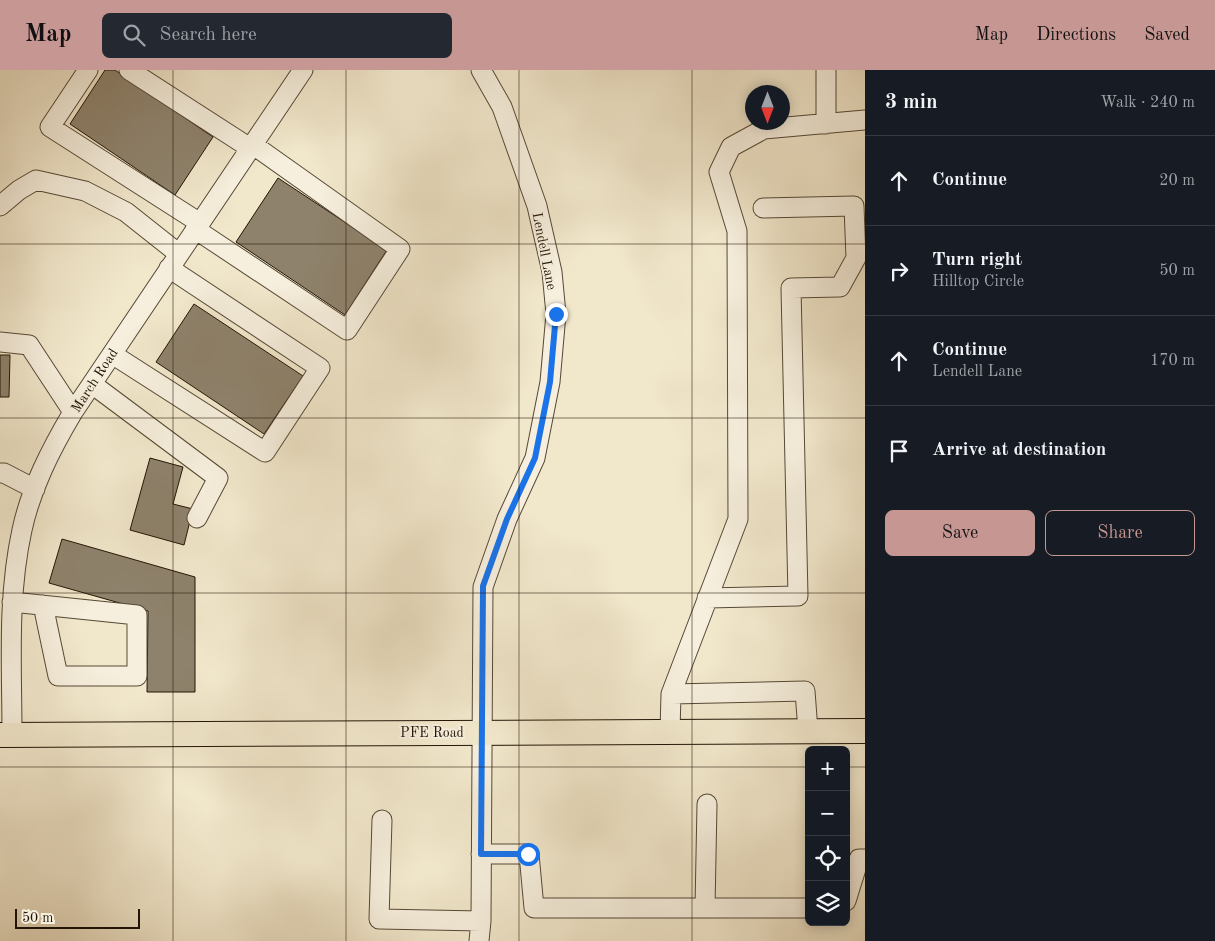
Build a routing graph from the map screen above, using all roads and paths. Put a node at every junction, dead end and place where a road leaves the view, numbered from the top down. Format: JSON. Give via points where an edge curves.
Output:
{"nodes":[{"id":1,"x":88,"y":70,"type":"edge"},
{"id":2,"x":130,"y":70,"type":"edge"},
{"id":3,"x":303,"y":70,"type":"edge"},
{"id":4,"x":481,"y":70,"type":"edge"},
{"id":5,"x":826,"y":70,"type":"edge"},
{"id":6,"x":865,"y":120,"type":"edge"},
{"id":7,"x":826,"y":124,"type":"junction"},
{"id":8,"x":251,"y":146,"type":"junction"},
{"id":9,"x":0,"y":206,"type":"edge"},
{"id":10,"x":762,"y":208,"type":"dead end"},
{"id":11,"x":198,"y":226,"type":"junction"},
{"id":12,"x":174,"y":261,"type":"junction"},
{"id":13,"x":0,"y":342,"type":"edge"},
{"id":14,"x":112,"y":354,"type":"junction"},
{"id":15,"x":92,"y":384,"type":"junction"},
{"id":16,"x":73,"y":412,"type":"junction"},
{"id":17,"x":0,"y":473,"type":"edge"},
{"id":18,"x":35,"y":489,"type":"junction"},
{"id":19,"x":197,"y":518,"type":"dead end"},
{"id":20,"x":8,"y":593,"type":"edge"},
{"id":21,"x":707,"y":598,"type":"junction"},
{"id":22,"x":43,"y":606,"type":"junction"},
{"id":23,"x":672,"y":694,"type":"junction"},
{"id":24,"x":670,"y":731,"type":"junction"},
{"id":25,"x":808,"y":731,"type":"junction"},
{"id":26,"x":865,"y":731,"type":"edge"},
{"id":27,"x":481,"y":732,"type":"junction"},
{"id":28,"x":6,"y":735,"type":"edge"},
{"id":29,"x":706,"y":804,"type":"dead end"},
{"id":30,"x":382,"y":820,"type":"dead end"},
{"id":31,"x":481,"y":854,"type":"junction"},
{"id":32,"x":865,"y":859,"type":"edge"},
{"id":33,"x":850,"y":889,"type":"edge"},
{"id":34,"x":705,"y":908,"type":"junction"},
{"id":35,"x":805,"y":908,"type":"edge"},
{"id":36,"x":481,"y":921,"type":"junction"},
{"id":37,"x":479,"y":941,"type":"edge"}],
"edges":[{"from":1,"to":11,"type":"street","via":[[50,127]]},
{"from":2,"to":8,"type":"street"},
{"from":3,"to":8,"type":"street","name":"March Road"},
{"from":4,"to":27,"type":"street","name":"Lendell Lane","via":[[502,107],[537,206],[552,272],[556,314],[550,382],[535,458],[507,519],[483,586]]},
{"from":5,"to":7,"type":"street"},
{"from":6,"to":7,"type":"street"},
{"from":7,"to":21,"type":"street","via":[[764,129],[731,147],[719,172],[737,231],[738,519]]},
{"from":8,"to":11,"type":"street","name":"March Road"},
{"from":8,"to":11,"type":"street","via":[[400,249],[347,330]]},
{"from":9,"to":12,"type":"street","via":[[36,180],[85,191],[126,212]]},
{"from":10,"to":21,"type":"street","via":[[854,206],[856,258],[840,287],[791,288],[798,596]]},
{"from":11,"to":12,"type":"street","name":"March Road"},
{"from":12,"to":14,"type":"street","name":"March Road"},
{"from":12,"to":14,"type":"street","via":[[320,368],[277,434],[265,452]]},
{"from":13,"to":16,"type":"street","via":[[29,345]]},
{"from":14,"to":15,"type":"street","name":"March Road"},
{"from":15,"to":16,"type":"street","name":"March Road"},
{"from":15,"to":19,"type":"street","via":[[218,478]]},
{"from":16,"to":18,"type":"street","name":"March Road","via":[[54,443]]},
{"from":17,"to":18,"type":"street"},
{"from":18,"to":20,"type":"street","name":"March Road","via":[[22,529]]},
{"from":20,"to":22,"type":"street"},
{"from":20,"to":28,"type":"street","name":"March Road"},
{"from":21,"to":23,"type":"street"},
{"from":22,"to":22,"type":"street","via":[[137,616],[137,676],[58,676]]},
{"from":23,"to":24,"type":"street"},
{"from":23,"to":25,"type":"street","via":[[805,691]]},
{"from":24,"to":25,"type":"main road","name":"PFE Road"},
{"from":24,"to":27,"type":"main road","name":"PFE Road"},
{"from":25,"to":26,"type":"main road","name":"PFE Road"},
{"from":27,"to":28,"type":"main road","name":"PFE Road"},
{"from":27,"to":31,"type":"street","name":"Lendell Lane"},
{"from":29,"to":34,"type":"street"},
{"from":30,"to":36,"type":"street","via":[[379,919]]},
{"from":31,"to":34,"type":"street","via":[[528,854],[534,908]]},
{"from":31,"to":36,"type":"street","name":"Lendell Lane"},
{"from":32,"to":33,"type":"street","via":[[859,859]]},
{"from":34,"to":35,"type":"street"},
{"from":36,"to":37,"type":"street","name":"Lendell Lane"}]}
